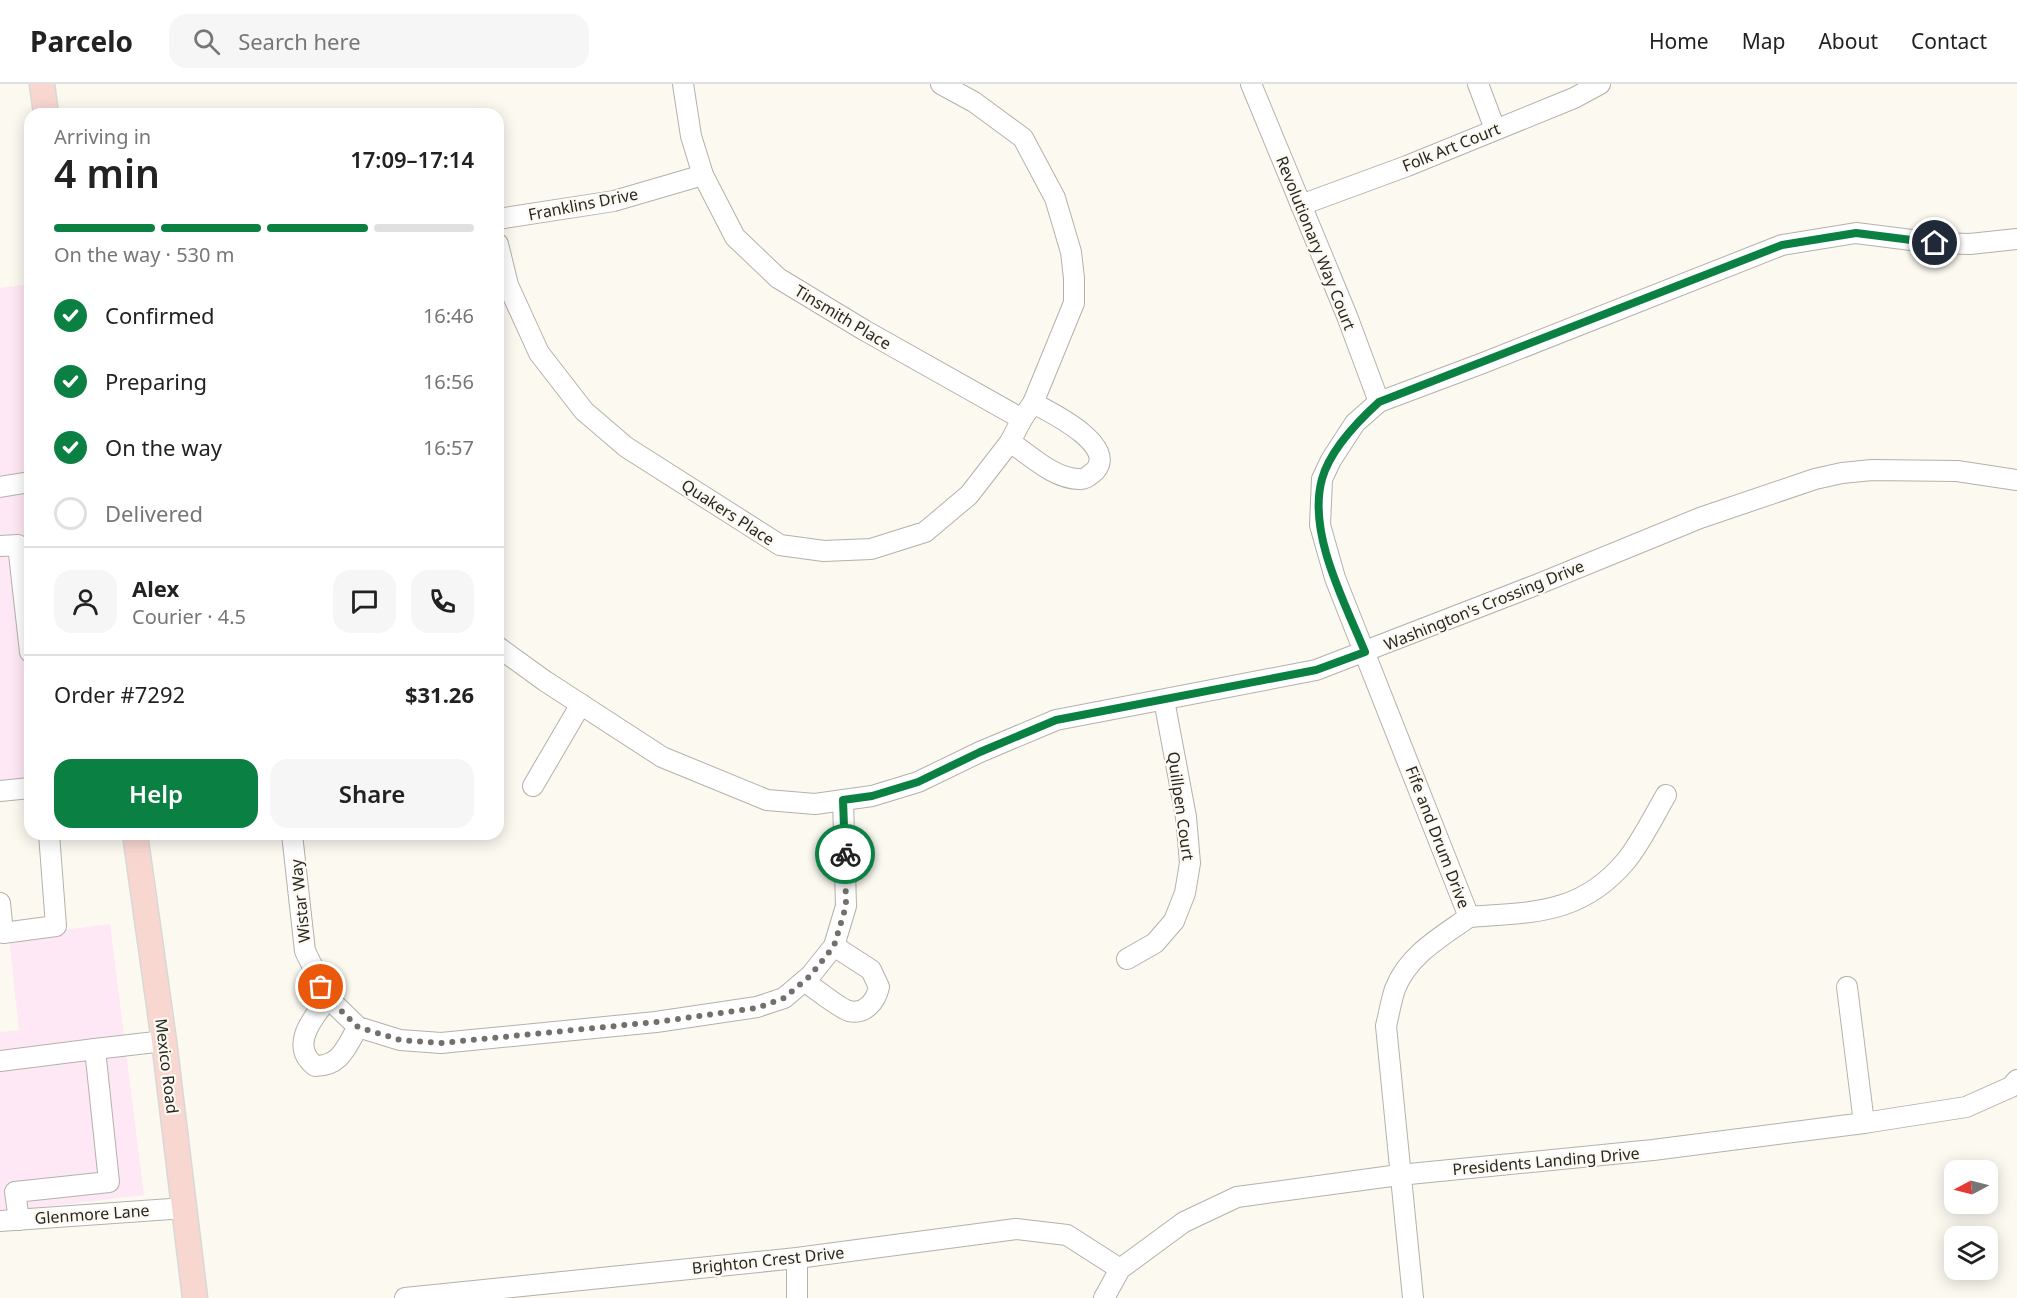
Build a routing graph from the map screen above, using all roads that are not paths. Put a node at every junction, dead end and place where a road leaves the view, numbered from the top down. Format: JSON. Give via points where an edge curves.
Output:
{"nodes":[{"id":1,"x":42,"y":84,"type":"edge"},
{"id":2,"x":683,"y":84,"type":"edge"},
{"id":3,"x":941,"y":84,"type":"edge"},
{"id":4,"x":1251,"y":84,"type":"edge"},
{"id":5,"x":1478,"y":84,"type":"edge"},
{"id":6,"x":1600,"y":84,"type":"edge"},
{"id":7,"x":45,"y":108,"type":"edge"},
{"id":8,"x":1495,"y":129,"type":"junction"},
{"id":9,"x":703,"y":175,"type":"junction"},
{"id":10,"x":1301,"y":205,"type":"junction"},
{"id":11,"x":504,"y":218,"type":"edge"},
{"id":12,"x":2017,"y":239,"type":"edge"},
{"id":13,"x":504,"y":269,"type":"edge"},
{"id":14,"x":1379,"y":402,"type":"junction"},
{"id":15,"x":1028,"y":411,"type":"junction"},
{"id":16,"x":1010,"y":442,"type":"junction"},
{"id":17,"x":2017,"y":480,"type":"edge"},
{"id":18,"x":24,"y":483,"type":"edge"},
{"id":19,"x":0,"y":487,"type":"edge"},
{"id":20,"x":0,"y":546,"type":"edge"},
{"id":21,"x":24,"y":598,"type":"edge"},
{"id":22,"x":504,"y":651,"type":"edge"},
{"id":23,"x":1365,"y":652,"type":"junction"},
{"id":24,"x":1164,"y":700,"type":"junction"},
{"id":25,"x":581,"y":704,"type":"junction"},
{"id":26,"x":533,"y":786,"type":"dead end"},
{"id":27,"x":24,"y":789,"type":"edge"},
{"id":28,"x":0,"y":791,"type":"edge"},
{"id":29,"x":1666,"y":795,"type":"dead end"},
{"id":30,"x":843,"y":800,"type":"junction"},
{"id":31,"x":50,"y":840,"type":"edge"},
{"id":32,"x":136,"y":840,"type":"edge"},
{"id":33,"x":293,"y":840,"type":"edge"},
{"id":34,"x":0,"y":903,"type":"edge"},
{"id":35,"x":1469,"y":917,"type":"junction"},
{"id":36,"x":834,"y":946,"type":"junction"},
{"id":37,"x":1127,"y":959,"type":"dead end"},
{"id":38,"x":804,"y":981,"type":"junction"},
{"id":39,"x":1847,"y":987,"type":"dead end"},
{"id":40,"x":328,"y":998,"type":"junction"},
{"id":41,"x":358,"y":1027,"type":"junction"},
{"id":42,"x":164,"y":1041,"type":"junction"},
{"id":43,"x":94,"y":1049,"type":"junction"},
{"id":44,"x":0,"y":1060,"type":"edge"},
{"id":45,"x":2017,"y":1080,"type":"edge"},
{"id":46,"x":1864,"y":1123,"type":"junction"},
{"id":47,"x":1399,"y":1175,"type":"junction"},
{"id":48,"x":184,"y":1208,"type":"junction"},
{"id":49,"x":10,"y":1220,"type":"edge"},
{"id":50,"x":798,"y":1258,"type":"junction"},
{"id":51,"x":1120,"y":1269,"type":"junction"},
{"id":52,"x":195,"y":1298,"type":"edge"},
{"id":53,"x":405,"y":1298,"type":"edge"},
{"id":54,"x":797,"y":1298,"type":"edge"},
{"id":55,"x":1104,"y":1298,"type":"edge"},
{"id":56,"x":1413,"y":1298,"type":"edge"}],
"edges":[{"from":1,"to":7,"type":"main road"},
{"from":2,"to":9,"type":"street","name":"Tinsmith Place","via":[[691,136]]},
{"from":3,"to":15,"type":"street","name":"Quakers Place","via":[[974,102],[1023,138],[1055,198],[1071,252],[1074,303]]},
{"from":4,"to":10,"type":"street","name":"Revolutionary Way Court"},
{"from":5,"to":8,"type":"street"},
{"from":6,"to":8,"type":"street","name":"Folk Art Court"},
{"from":8,"to":10,"type":"street","name":"Folk Art Court"},
{"from":9,"to":11,"type":"street","name":"Franklins Drive","via":[[614,201]]},
{"from":9,"to":15,"type":"street","name":"Tinsmith Place","via":[[735,237],[778,278],[864,330]]},
{"from":10,"to":14,"type":"street","name":"Revolutionary Way Court"},
{"from":12,"to":14,"type":"street","via":[[1935,243],[1856,233],[1782,245]]},
{"from":13,"to":16,"type":"street","name":"Quakers Place","via":[[539,353],[584,411],[626,447],[780,545],[824,551],[872,549],[925,532],[969,495]]},
{"from":14,"to":23,"type":"street","name":"Fife and Drum Drive","via":[[1356,423],[1331,460],[1322,479],[1320,503],[1326,550]]},
{"from":15,"to":16,"type":"street","name":"Quakers Place"},
{"from":15,"to":16,"type":"street","name":"Tinsmith Place","via":[[1065,420],[1091,441],[1099,455],[1098,466],[1078,480],[1056,473]]},
{"from":17,"to":23,"type":"street","name":"Washington's Crossing Drive","via":[[1957,471],[1882,470],[1815,479],[1700,518]]},
{"from":18,"to":19,"type":"street"},
{"from":20,"to":21,"type":"street","via":[[18,545]]},
{"from":22,"to":25,"type":"street","name":"Washington's Crossing Drive"},
{"from":23,"to":24,"type":"street","name":"Washington's Crossing Drive","via":[[1316,670]]},
{"from":23,"to":35,"type":"street","name":"Fife and Drum Drive"},
{"from":24,"to":30,"type":"street","name":"Washington's Crossing Drive","via":[[1056,720],[918,782]]},
{"from":24,"to":37,"type":"street","name":"Quillpen Court","via":[[1186,817],[1190,863],[1185,893],[1174,921],[1155,943]]},
{"from":25,"to":26,"type":"street"},
{"from":25,"to":30,"type":"street","name":"Washington's Crossing Drive","via":[[662,757],[767,800],[815,804]]},
{"from":27,"to":28,"type":"street"},
{"from":29,"to":35,"type":"street","via":[[1627,861],[1596,891],[1544,911]]},
{"from":30,"to":36,"type":"street","name":"Wistar Way","via":[[846,906]]},
{"from":31,"to":34,"type":"street","via":[[57,926],[3,933]]},
{"from":32,"to":42,"type":"main road","name":"Mexico Road"},
{"from":33,"to":40,"type":"street","name":"Wistar Way","via":[[305,951]]},
{"from":35,"to":47,"type":"street","name":"Fife and Drum Drive","via":[[1423,950],[1408,965],[1395,989],[1386,1026]]},
{"from":36,"to":38,"type":"street","name":"Wistar Way"},
{"from":36,"to":38,"type":"street","via":[[871,970],[879,987],[876,1000],[862,1010],[848,1011]]},
{"from":38,"to":41,"type":"street","name":"Wistar Way","via":[[784,998],[757,1008],[656,1022],[441,1043],[400,1040]]},
{"from":39,"to":46,"type":"street"},
{"from":40,"to":41,"type":"street","name":"Wistar Way"},
{"from":40,"to":41,"type":"street","via":[[303,1037],[303,1050],[309,1061],[315,1066],[333,1064]]},
{"from":42,"to":43,"type":"street"},
{"from":42,"to":48,"type":"main road","name":"Mexico Road"},
{"from":43,"to":44,"type":"street"},
{"from":43,"to":49,"type":"street","via":[[109,1182],[15,1192]]},
{"from":45,"to":46,"type":"street","name":"Presidents Landing Drive","via":[[2011,1087],[1966,1107]]},
{"from":46,"to":47,"type":"street","name":"Presidents Landing Drive","via":[[1653,1150]]},
{"from":47,"to":51,"type":"street","name":"Presidents Landing Drive","via":[[1237,1197],[1184,1222]]},
{"from":47,"to":56,"type":"street","name":"Fife and Drum Drive"},
{"from":48,"to":49,"type":"street","name":"Glenmore Lane"},
{"from":48,"to":52,"type":"main road","name":"Mexico Road"},
{"from":50,"to":51,"type":"street","name":"Brighton Crest Drive","via":[[1016,1229],[1067,1235]]},
{"from":50,"to":53,"type":"street","name":"Brighton Crest Drive"},
{"from":50,"to":54,"type":"street"},
{"from":51,"to":55,"type":"street","name":"Presidents Landing Drive"}]}
